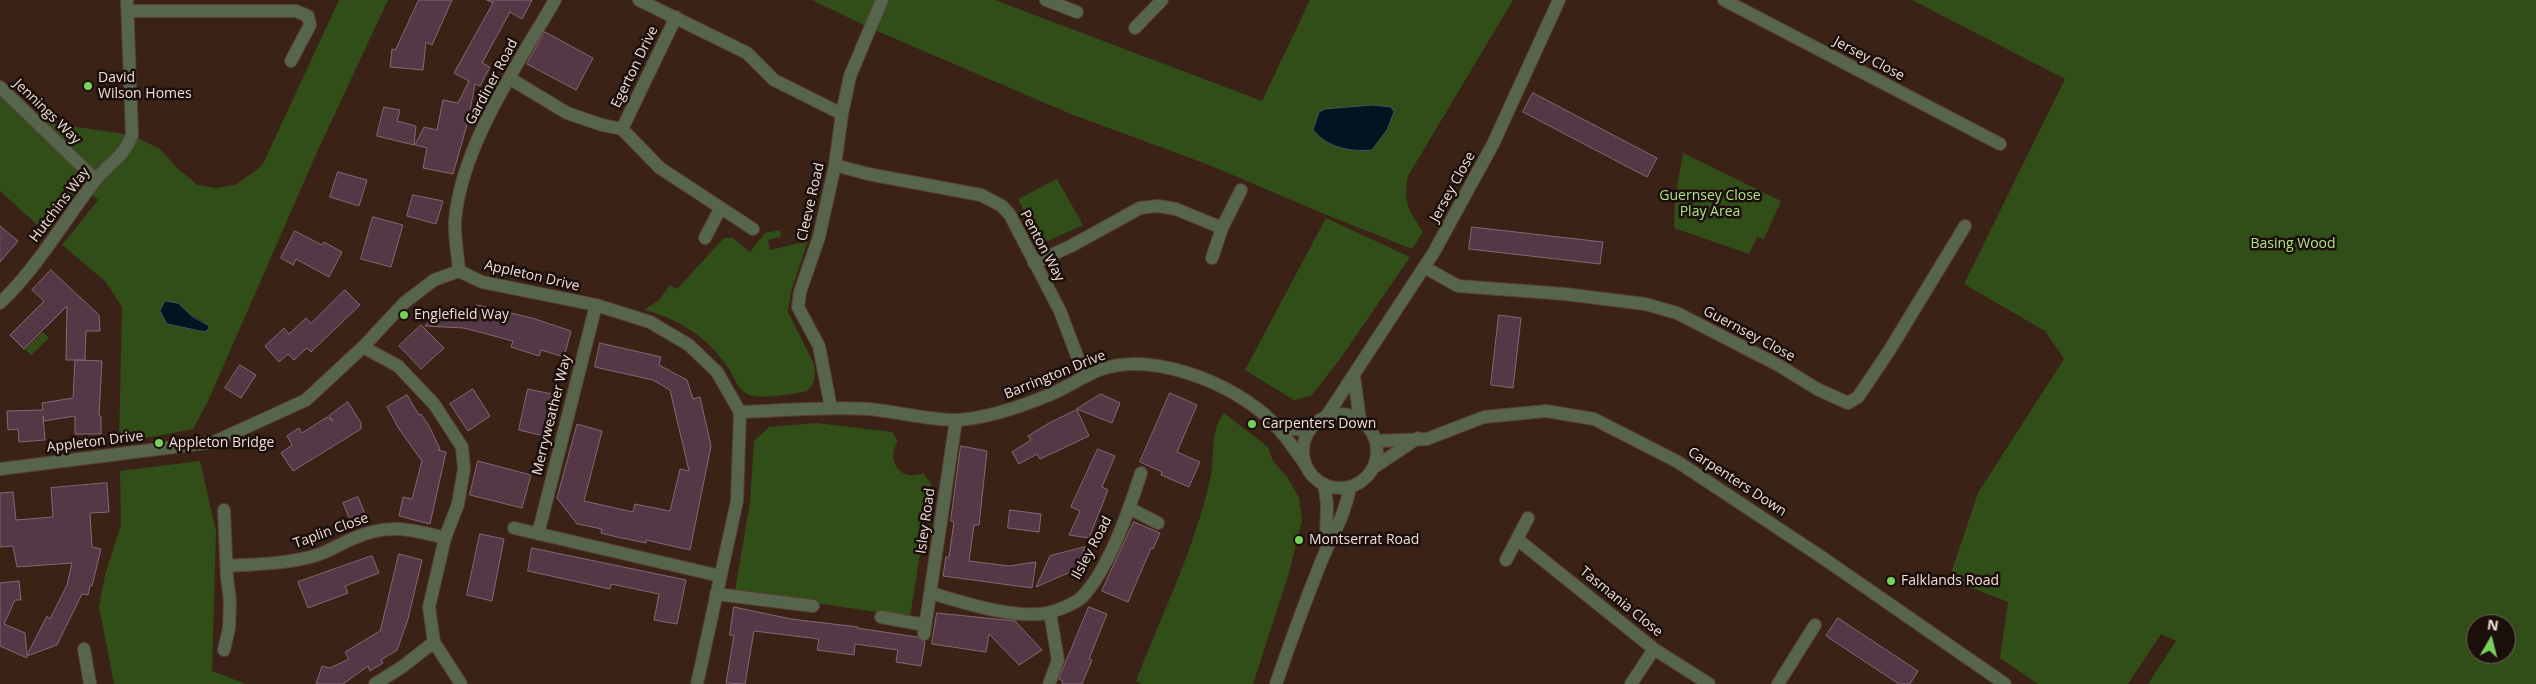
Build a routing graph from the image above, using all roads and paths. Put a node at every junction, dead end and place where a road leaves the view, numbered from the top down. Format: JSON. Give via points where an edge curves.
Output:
{"nodes":[{"id":1,"x":555,"y":0,"type":"edge"},
{"id":2,"x":640,"y":0,"type":"edge"},
{"id":3,"x":882,"y":0,"type":"edge"},
{"id":4,"x":1046,"y":0,"type":"edge"},
{"id":5,"x":1162,"y":0,"type":"edge"},
{"id":6,"x":1559,"y":0,"type":"edge"},
{"id":7,"x":1724,"y":0,"type":"edge"},
{"id":8,"x":128,"y":5,"type":"edge"},
{"id":9,"x":1077,"y":12,"type":"dead end"},
{"id":10,"x":676,"y":17,"type":"junction"},
{"id":11,"x":1135,"y":28,"type":"dead end"},
{"id":12,"x":291,"y":61,"type":"dead end"},
{"id":13,"x":509,"y":78,"type":"junction"},
{"id":14,"x":0,"y":87,"type":"edge"},
{"id":15,"x":842,"y":114,"type":"junction"},
{"id":16,"x":622,"y":129,"type":"junction"},
{"id":17,"x":2000,"y":144,"type":"dead end"},
{"id":18,"x":835,"y":165,"type":"junction"},
{"id":19,"x":96,"y":180,"type":"junction"},
{"id":20,"x":1242,"y":190,"type":"dead end"},
{"id":21,"x":720,"y":209,"type":"junction"},
{"id":22,"x":1965,"y":226,"type":"dead end"},
{"id":23,"x":1222,"y":228,"type":"junction"},
{"id":24,"x":753,"y":229,"type":"dead end"},
{"id":25,"x":705,"y":238,"type":"dead end"},
{"id":26,"x":1212,"y":258,"type":"dead end"},
{"id":27,"x":1034,"y":263,"type":"junction"},
{"id":28,"x":1424,"y":267,"type":"junction"},
{"id":29,"x":459,"y":271,"type":"junction"},
{"id":30,"x":0,"y":303,"type":"edge"},
{"id":31,"x":596,"y":305,"type":"junction"},
{"id":32,"x":363,"y":347,"type":"junction"},
{"id":33,"x":1085,"y":377,"type":"junction"},
{"id":34,"x":1354,"y":377,"type":"junction"},
{"id":35,"x":831,"y":408,"type":"junction"},
{"id":36,"x":740,"y":412,"type":"junction"},
{"id":37,"x":1326,"y":417,"type":"junction"},
{"id":38,"x":956,"y":420,"type":"junction"},
{"id":39,"x":1360,"y":420,"type":"junction"},
{"id":40,"x":1276,"y":426,"type":"junction"},
{"id":41,"x":1309,"y":431,"type":"junction"},
{"id":42,"x":1418,"y":438,"type":"junction"},
{"id":43,"x":1376,"y":441,"type":"junction"},
{"id":44,"x":1305,"y":464,"type":"junction"},
{"id":45,"x":1374,"y":468,"type":"junction"},
{"id":46,"x":0,"y":469,"type":"edge"},
{"id":47,"x":1141,"y":474,"type":"dead end"},
{"id":48,"x":1324,"y":484,"type":"junction"},
{"id":49,"x":1350,"y":487,"type":"junction"},
{"id":50,"x":1130,"y":508,"type":"junction"},
{"id":51,"x":224,"y":510,"type":"dead end"},
{"id":52,"x":1528,"y":518,"type":"dead end"},
{"id":53,"x":1158,"y":523,"type":"dead end"},
{"id":54,"x":514,"y":528,"type":"dead end"},
{"id":55,"x":538,"y":534,"type":"junction"},
{"id":56,"x":445,"y":538,"type":"junction"},
{"id":57,"x":1517,"y":539,"type":"junction"},
{"id":58,"x":1326,"y":549,"type":"junction"},
{"id":59,"x":1506,"y":560,"type":"dead end"},
{"id":60,"x":227,"y":566,"type":"junction"},
{"id":61,"x":720,"y":576,"type":"junction"},
{"id":62,"x":931,"y":593,"type":"junction"},
{"id":63,"x":716,"y":594,"type":"junction"},
{"id":64,"x":813,"y":606,"type":"dead end"},
{"id":65,"x":1050,"y":612,"type":"junction"},
{"id":66,"x":881,"y":617,"type":"dead end"},
{"id":67,"x":1815,"y":625,"type":"dead end"},
{"id":68,"x":434,"y":642,"type":"junction"},
{"id":69,"x":84,"y":649,"type":"dead end"},
{"id":70,"x":1654,"y":649,"type":"junction"},
{"id":71,"x":224,"y":650,"type":"dead end"},
{"id":72,"x":87,"y":684,"type":"edge"},
{"id":73,"x":375,"y":684,"type":"edge"},
{"id":74,"x":461,"y":684,"type":"edge"},
{"id":75,"x":697,"y":684,"type":"edge"},
{"id":76,"x":1049,"y":684,"type":"edge"},
{"id":77,"x":1276,"y":684,"type":"edge"},
{"id":78,"x":1631,"y":684,"type":"edge"},
{"id":79,"x":1709,"y":684,"type":"edge"},
{"id":80,"x":1778,"y":684,"type":"edge"},
{"id":81,"x":2005,"y":684,"type":"edge"}],
"edges":[{"from":1,"to":13,"type":"street","name":"Gardiner Road"},
{"from":2,"to":10,"type":"street"},
{"from":3,"to":15,"type":"street","name":"Cleeve Road","via":[[850,76]]},
{"from":4,"to":9,"type":"street"},
{"from":5,"to":11,"type":"street"},
{"from":6,"to":28,"type":"street","name":"Jersey Close","via":[[1493,144]]},
{"from":7,"to":17,"type":"street","name":"Jersey Close"},
{"from":8,"to":12,"type":"street","via":[[296,11],[308,16],[310,25]]},
{"from":8,"to":19,"type":"street","name":"Hutchins Way","via":[[132,135],[127,149]]},
{"from":10,"to":15,"type":"street","via":[[747,53],[774,80]]},
{"from":10,"to":16,"type":"street","name":"Egerton Drive"},
{"from":13,"to":16,"type":"street","name":"Egerton Drive","via":[[567,113]]},
{"from":13,"to":29,"type":"street","name":"Gardiner Road","via":[[488,118],[466,173],[455,222]]},
{"from":14,"to":19,"type":"street","name":"Jennings Way"},
{"from":15,"to":18,"type":"street","name":"Cleeve Road"},
{"from":16,"to":21,"type":"street","name":"Egerton Drive","via":[[660,168]]},
{"from":18,"to":27,"type":"street","name":"Penton Way","via":[[982,195],[1002,206],[1010,215]]},
{"from":18,"to":35,"type":"street","name":"Cleeve Road","via":[[819,237],[798,307],[819,346]]},
{"from":19,"to":30,"type":"street","name":"Hutchins Way","via":[[20,285]]},
{"from":20,"to":23,"type":"street"},
{"from":21,"to":24,"type":"street","name":"Egerton Drive"},
{"from":21,"to":25,"type":"street"},
{"from":22,"to":28,"type":"street","name":"Guernsey Close","via":[[1889,351],[1858,397],[1848,403],[1677,313],[1645,304],[1601,298],[1458,286]]},
{"from":23,"to":26,"type":"street"},
{"from":23,"to":27,"type":"street","via":[[1176,209],[1140,208]]},
{"from":27,"to":33,"type":"street","name":"Penton Way","via":[[1064,320]]},
{"from":28,"to":34,"type":"street","name":"Jersey Close"},
{"from":29,"to":31,"type":"street","name":"Appleton Drive","via":[[482,282]]},
{"from":29,"to":32,"type":"street","name":"Appleton Drive","via":[[434,280],[404,303]]},
{"from":31,"to":36,"type":"street","name":"Appleton Drive","via":[[650,322],[689,345],[716,372]]},
{"from":31,"to":55,"type":"street","name":"Merryweather Way"},
{"from":32,"to":46,"type":"street","name":"Appleton Drive","via":[[306,400],[214,442]]},
{"from":32,"to":56,"type":"street","via":[[398,366],[434,404],[462,447],[464,469],[458,504]]},
{"from":33,"to":38,"type":"street","name":"Barrington Drive","via":[[1050,395],[999,413]]},
{"from":33,"to":40,"type":"street","name":"Barrington Drive","via":[[1122,365],[1171,368],[1199,377],[1228,392],[1264,414]]},
{"from":34,"to":37,"type":"street","name":"Jersey Close"},
{"from":34,"to":39,"type":"street"},
{"from":35,"to":36,"type":"street","name":"Barrington Drive"},
{"from":35,"to":38,"type":"street","name":"Barrington Drive","via":[[869,409]]},
{"from":36,"to":61,"type":"street","via":[[737,501]]},
{"from":37,"to":39,"type":"street","via":[[1352,416]]},
{"from":37,"to":41,"type":"street"},
{"from":38,"to":62,"type":"street","name":"Isley Road"},
{"from":39,"to":43,"type":"street"},
{"from":40,"to":41,"type":"street"},
{"from":40,"to":44,"type":"street","name":"Barrington Drive"},
{"from":41,"to":44,"type":"street","via":[[1303,451]]},
{"from":42,"to":43,"type":"street","name":"Carpenters Down"},
{"from":42,"to":45,"type":"street"},
{"from":42,"to":81,"type":"street","name":"Carpenters Down","via":[[1427,439],[1484,417],[1546,411],[1594,419],[1678,462],[1824,558]]},
{"from":43,"to":45,"type":"street","via":[[1378,454]]},
{"from":44,"to":48,"type":"street","via":[[1313,477]]},
{"from":45,"to":49,"type":"street","via":[[1366,478]]},
{"from":47,"to":50,"type":"street","name":"Ilsley Road"},
{"from":48,"to":49,"type":"street"},
{"from":48,"to":58,"type":"street"},
{"from":49,"to":58,"type":"street","via":[[1346,509]]},
{"from":50,"to":53,"type":"street","name":"Ilsley Road"},
{"from":50,"to":65,"type":"street","name":"Ilsley Road","via":[[1099,573],[1081,598]]},
{"from":51,"to":60,"type":"street"},
{"from":52,"to":57,"type":"street"},
{"from":54,"to":55,"type":"street"},
{"from":55,"to":61,"type":"street"},
{"from":56,"to":60,"type":"street","name":"Taplin Close","via":[[387,528],[314,556],[286,562]]},
{"from":56,"to":68,"type":"street","via":[[428,607]]},
{"from":57,"to":59,"type":"street"},
{"from":57,"to":70,"type":"street","name":"Tasmania Close"},
{"from":58,"to":77,"type":"street"},
{"from":60,"to":71,"type":"street","via":[[230,628]]},
{"from":61,"to":63,"type":"street"},
{"from":62,"to":65,"type":"street","name":"Ilsley Road","via":[[986,608]]},
{"from":62,"to":66,"type":"street","name":"Isley Road","via":[[925,630]]},
{"from":63,"to":64,"type":"street"},
{"from":63,"to":75,"type":"street"},
{"from":65,"to":76,"type":"street","via":[[1058,660]]},
{"from":67,"to":80,"type":"street"},
{"from":68,"to":73,"type":"street"},
{"from":68,"to":74,"type":"street"},
{"from":69,"to":72,"type":"street"},
{"from":70,"to":78,"type":"street"},
{"from":70,"to":79,"type":"street","name":"Tasmania Close"}]}
